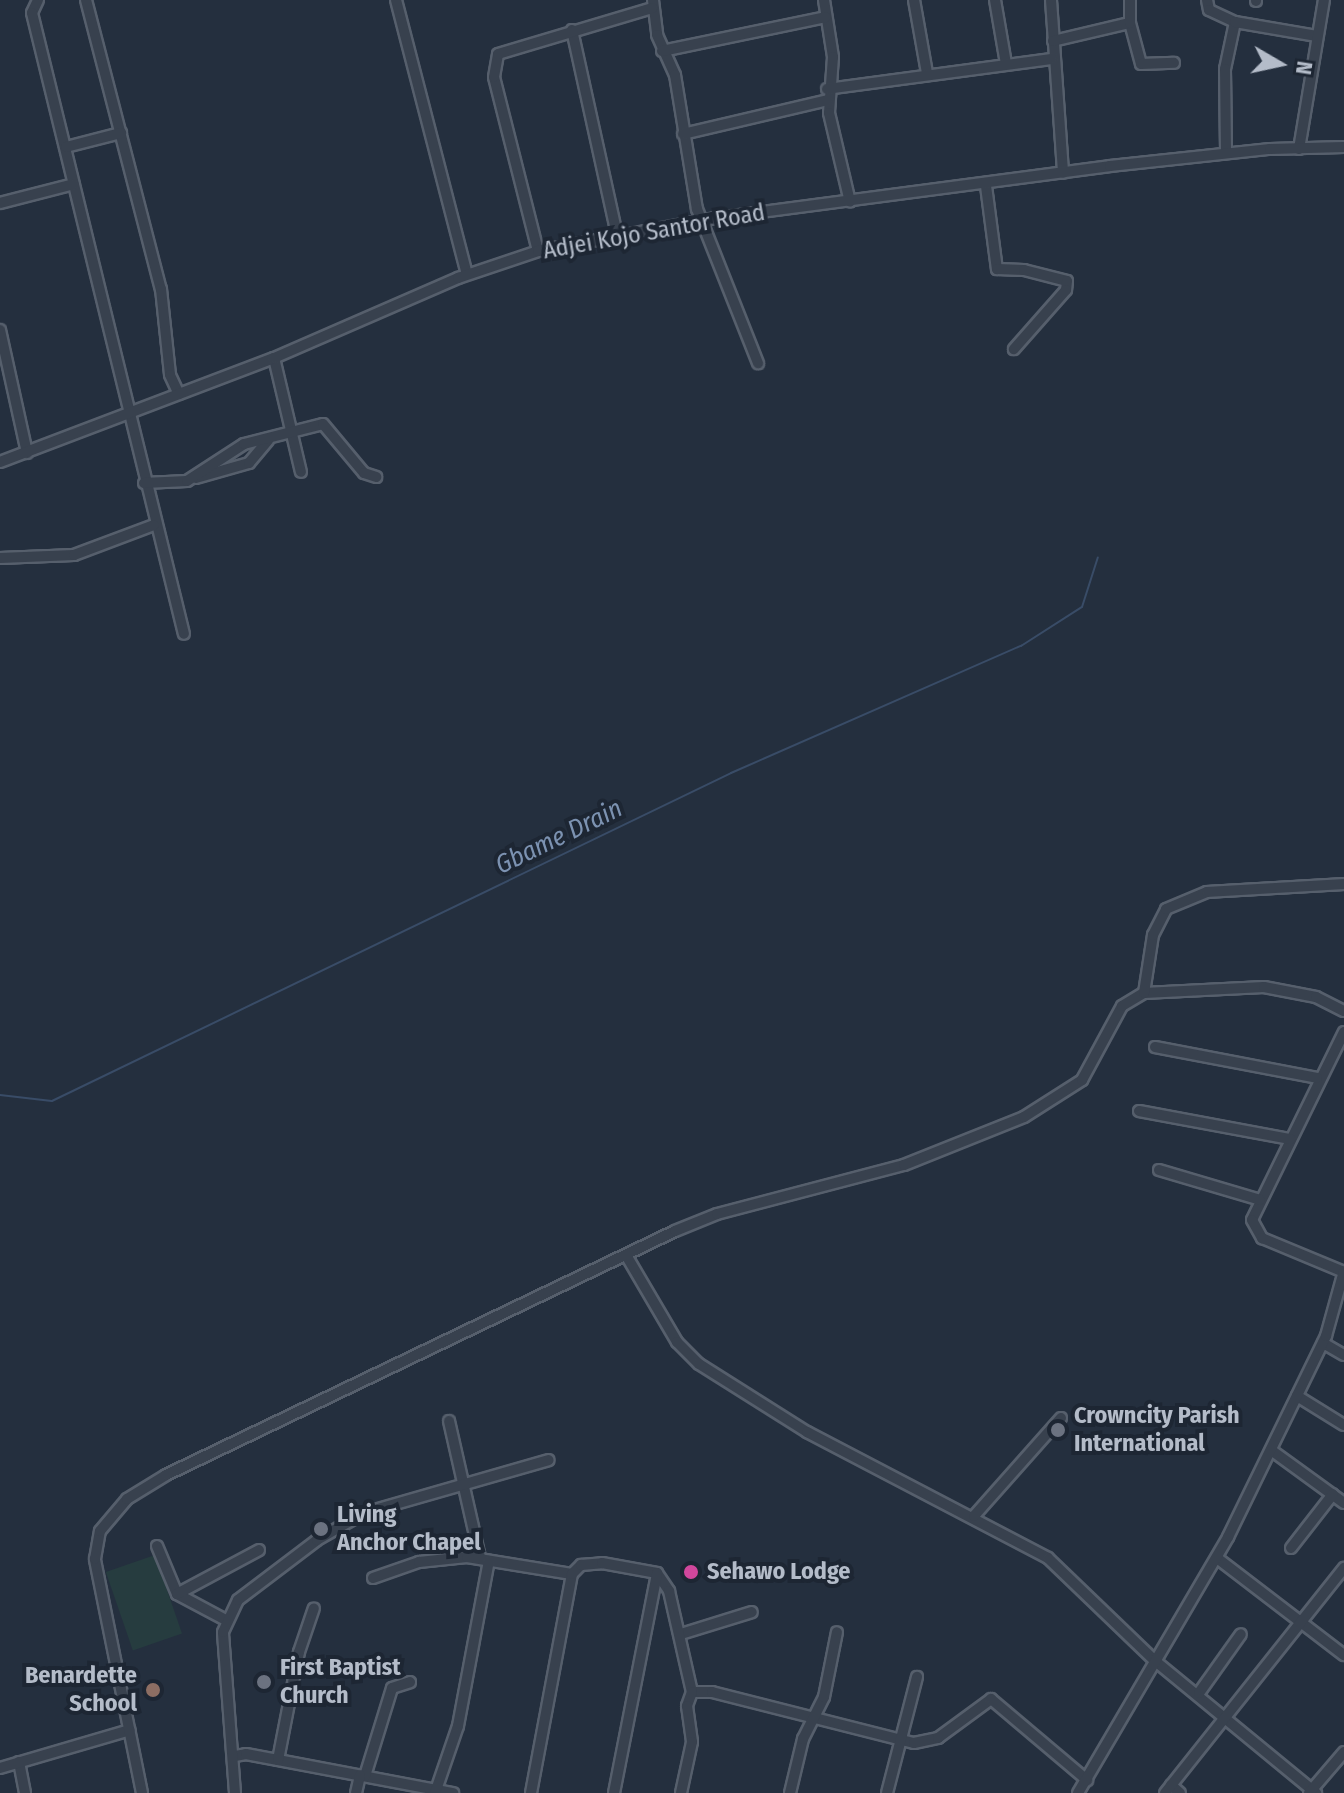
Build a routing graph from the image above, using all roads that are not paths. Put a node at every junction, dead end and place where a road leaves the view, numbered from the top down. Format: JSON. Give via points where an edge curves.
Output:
{"nodes":[{"id":1,"x":38,"y":0,"type":"edge"},
{"id":2,"x":86,"y":0,"type":"edge"},
{"id":3,"x":396,"y":0,"type":"edge"},
{"id":4,"x":824,"y":0,"type":"edge"},
{"id":5,"x":914,"y":0,"type":"edge"},
{"id":6,"x":995,"y":0,"type":"edge"},
{"id":7,"x":1051,"y":0,"type":"edge"},
{"id":8,"x":1130,"y":0,"type":"edge"},
{"id":9,"x":1207,"y":0,"type":"edge"},
{"id":10,"x":1324,"y":0,"type":"edge"},
{"id":11,"x":653,"y":4,"type":"edge"},
{"id":12,"x":826,"y":17,"type":"junction"},
{"id":13,"x":1235,"y":22,"type":"junction"},
{"id":14,"x":1130,"y":23,"type":"junction"},
{"id":15,"x":572,"y":30,"type":"junction"},
{"id":16,"x":1317,"y":36,"type":"junction"},
{"id":17,"x":1053,"y":41,"type":"junction"},
{"id":18,"x":662,"y":51,"type":"junction"},
{"id":19,"x":1052,"y":59,"type":"junction"},
{"id":20,"x":1174,"y":63,"type":"dead end"},
{"id":21,"x":1006,"y":64,"type":"junction"},
{"id":22,"x":927,"y":73,"type":"junction"},
{"id":23,"x":828,"y":94,"type":"junction"},
{"id":24,"x":121,"y":133,"type":"junction"},
{"id":25,"x":683,"y":134,"type":"junction"},
{"id":26,"x":66,"y":147,"type":"junction"},
{"id":27,"x":1344,"y":147,"type":"edge"},
{"id":28,"x":1299,"y":149,"type":"junction"},
{"id":29,"x":1226,"y":153,"type":"junction"},
{"id":30,"x":1063,"y":173,"type":"junction"},
{"id":31,"x":74,"y":184,"type":"junction"},
{"id":32,"x":986,"y":186,"type":"junction"},
{"id":33,"x":850,"y":202,"type":"junction"},
{"id":34,"x":0,"y":203,"type":"edge"},
{"id":35,"x":702,"y":220,"type":"junction"},
{"id":36,"x":617,"y":235,"type":"junction"},
{"id":37,"x":538,"y":251,"type":"junction"},
{"id":38,"x":467,"y":274,"type":"junction"},
{"id":39,"x":0,"y":330,"type":"edge"},
{"id":40,"x":1014,"y":349,"type":"dead end"},
{"id":41,"x":274,"y":358,"type":"junction"},
{"id":42,"x":758,"y":363,"type":"dead end"},
{"id":43,"x":5,"y":371,"type":"edge"},
{"id":44,"x":179,"y":394,"type":"junction"},
{"id":45,"x":130,"y":415,"type":"junction"},
{"id":46,"x":289,"y":432,"type":"junction"},
{"id":47,"x":268,"y":440,"type":"junction"},
{"id":48,"x":27,"y":453,"type":"junction"},
{"id":49,"x":0,"y":462,"type":"edge"},
{"id":50,"x":301,"y":472,"type":"dead end"},
{"id":51,"x":376,"y":477,"type":"dead end"},
{"id":52,"x":194,"y":478,"type":"junction"},
{"id":53,"x":144,"y":483,"type":"junction"},
{"id":54,"x":154,"y":525,"type":"junction"},
{"id":55,"x":0,"y":558,"type":"edge"},
{"id":56,"x":184,"y":634,"type":"dead end"},
{"id":57,"x":1344,"y":884,"type":"edge"},
{"id":58,"x":1144,"y":993,"type":"junction"},
{"id":59,"x":1344,"y":1011,"type":"edge"},
{"id":60,"x":1344,"y":1032,"type":"edge"},
{"id":61,"x":1155,"y":1047,"type":"dead end"},
{"id":62,"x":1317,"y":1078,"type":"junction"},
{"id":63,"x":1139,"y":1111,"type":"dead end"},
{"id":64,"x":1290,"y":1139,"type":"junction"},
{"id":65,"x":1159,"y":1170,"type":"dead end"},
{"id":66,"x":1260,"y":1200,"type":"junction"},
{"id":67,"x":626,"y":1255,"type":"junction"},
{"id":68,"x":1344,"y":1272,"type":"edge"},
{"id":69,"x":1323,"y":1343,"type":"junction"},
{"id":70,"x":1344,"y":1355,"type":"edge"},
{"id":71,"x":1297,"y":1396,"type":"junction"},
{"id":72,"x":1061,"y":1418,"type":"dead end"},
{"id":73,"x":449,"y":1421,"type":"dead end"},
{"id":74,"x":1344,"y":1425,"type":"edge"},
{"id":75,"x":1271,"y":1450,"type":"junction"},
{"id":76,"x":549,"y":1460,"type":"dead end"},
{"id":77,"x":464,"y":1482,"type":"junction"},
{"id":78,"x":1333,"y":1494,"type":"junction"},
{"id":79,"x":1344,"y":1503,"type":"edge"},
{"id":80,"x":974,"y":1516,"type":"junction"},
{"id":81,"x":157,"y":1546,"type":"dead end"},
{"id":82,"x":1291,"y":1548,"type":"dead end"},
{"id":83,"x":259,"y":1550,"type":"dead end"},
{"id":84,"x":1217,"y":1558,"type":"junction"},
{"id":85,"x":484,"y":1560,"type":"junction"},
{"id":86,"x":1344,"y":1568,"type":"edge"},
{"id":87,"x":657,"y":1573,"type":"junction"},
{"id":88,"x":572,"y":1574,"type":"junction"},
{"id":89,"x":373,"y":1578,"type":"dead end"},
{"id":90,"x":177,"y":1594,"type":"junction"},
{"id":91,"x":314,"y":1608,"type":"dead end"},
{"id":92,"x":752,"y":1612,"type":"dead end"},
{"id":93,"x":226,"y":1620,"type":"junction"},
{"id":94,"x":1302,"y":1621,"type":"junction"},
{"id":95,"x":837,"y":1632,"type":"dead end"},
{"id":96,"x":681,"y":1634,"type":"junction"},
{"id":97,"x":1241,"y":1634,"type":"dead end"},
{"id":98,"x":1344,"y":1655,"type":"edge"},
{"id":99,"x":1154,"y":1660,"type":"junction"},
{"id":100,"x":917,"y":1677,"type":"dead end"},
{"id":101,"x":410,"y":1682,"type":"dead end"},
{"id":102,"x":692,"y":1692,"type":"junction"},
{"id":103,"x":1199,"y":1693,"type":"junction"},
{"id":104,"x":1226,"y":1717,"type":"junction"},
{"id":105,"x":813,"y":1719,"type":"junction"},
{"id":106,"x":130,"y":1730,"type":"junction"},
{"id":107,"x":899,"y":1741,"type":"junction"},
{"id":108,"x":1344,"y":1752,"type":"edge"},
{"id":109,"x":235,"y":1756,"type":"junction"},
{"id":110,"x":278,"y":1760,"type":"junction"},
{"id":111,"x":19,"y":1762,"type":"junction"},
{"id":112,"x":0,"y":1768,"type":"edge"},
{"id":113,"x":362,"y":1776,"type":"junction"},
{"id":114,"x":1087,"y":1780,"type":"junction"},
{"id":115,"x":1168,"y":1789,"type":"edge"},
{"id":116,"x":436,"y":1791,"type":"edge"},
{"id":117,"x":1313,"y":1792,"type":"edge"},
{"id":118,"x":25,"y":1793,"type":"edge"},
{"id":119,"x":142,"y":1793,"type":"edge"},
{"id":120,"x":235,"y":1793,"type":"edge"},
{"id":121,"x":356,"y":1793,"type":"edge"},
{"id":122,"x":453,"y":1793,"type":"edge"},
{"id":123,"x":531,"y":1793,"type":"edge"},
{"id":124,"x":614,"y":1793,"type":"edge"},
{"id":125,"x":681,"y":1793,"type":"edge"},
{"id":126,"x":790,"y":1793,"type":"edge"},
{"id":127,"x":887,"y":1793,"type":"edge"},
{"id":128,"x":1078,"y":1793,"type":"edge"},
{"id":129,"x":1180,"y":1793,"type":"edge"}],
"edges":[{"from":1,"to":26,"type":"street","via":[[32,13]]},
{"from":2,"to":24,"type":"street"},
{"from":3,"to":38,"type":"street"},
{"from":4,"to":12,"type":"street"},
{"from":5,"to":22,"type":"street"},
{"from":6,"to":21,"type":"street"},
{"from":7,"to":17,"type":"street"},
{"from":8,"to":14,"type":"street"},
{"from":9,"to":13,"type":"street","via":[[1209,10]]},
{"from":10,"to":16,"type":"street"},
{"from":11,"to":15,"type":"street"},
{"from":11,"to":18,"type":"street"},
{"from":12,"to":18,"type":"street"},
{"from":12,"to":23,"type":"street","via":[[833,57]]},
{"from":13,"to":16,"type":"street"},
{"from":13,"to":29,"type":"street","via":[[1225,69]]},
{"from":14,"to":17,"type":"street"},
{"from":14,"to":20,"type":"street","via":[[1141,64]]},
{"from":15,"to":36,"type":"street"},
{"from":15,"to":37,"type":"street","via":[[498,54],[493,66]]},
{"from":16,"to":28,"type":"street"},
{"from":17,"to":19,"type":"street"},
{"from":18,"to":25,"type":"street","via":[[675,75]]},
{"from":19,"to":21,"type":"street"},
{"from":19,"to":30,"type":"street"},
{"from":21,"to":22,"type":"street"},
{"from":22,"to":23,"type":"street"},
{"from":23,"to":25,"type":"street"},
{"from":23,"to":33,"type":"street"},
{"from":24,"to":26,"type":"street"},
{"from":24,"to":44,"type":"street","via":[[161,289],[170,375]]},
{"from":25,"to":35,"type":"street"},
{"from":26,"to":31,"type":"street"},
{"from":27,"to":28,"type":"street","name":"Adjei Kojo Santor Road"},
{"from":28,"to":29,"type":"street","name":"Adjei Kojo Santor Road"},
{"from":29,"to":30,"type":"street","name":"Adjei Kojo Santor Road"},
{"from":30,"to":32,"type":"street","name":"Adjei Kojo Santor Road"},
{"from":31,"to":34,"type":"street"},
{"from":31,"to":45,"type":"street"},
{"from":32,"to":33,"type":"street","name":"Adjei Kojo Santor Road"},
{"from":32,"to":40,"type":"street","via":[[997,269],[1067,281],[1066,290]]},
{"from":33,"to":35,"type":"street","name":"Adjei Kojo Santor Road"},
{"from":35,"to":36,"type":"street","name":"Adjei Kojo Santor Road"},
{"from":35,"to":42,"type":"street"},
{"from":36,"to":37,"type":"street","name":"Adjei Kojo Santor Road"},
{"from":37,"to":38,"type":"street","name":"Adjei Kojo Santor Road"},
{"from":38,"to":41,"type":"street","name":"Adjei Kojo Santor Road"},
{"from":39,"to":43,"type":"street"},
{"from":41,"to":44,"type":"street","name":"Adjei Kojo Santor Road"},
{"from":41,"to":46,"type":"street"},
{"from":43,"to":48,"type":"street"},
{"from":44,"to":45,"type":"street","name":"Adjei Kojo Santor Road"},
{"from":45,"to":48,"type":"street","name":"Adjei Kojo Santor Road"},
{"from":45,"to":53,"type":"street"},
{"from":46,"to":47,"type":"street"},
{"from":46,"to":50,"type":"street"},
{"from":46,"to":51,"type":"street","via":[[328,425],[364,473]]},
{"from":47,"to":52,"type":"street","via":[[232,450]]},
{"from":47,"to":52,"type":"street","via":[[249,463],[221,475]]},
{"from":48,"to":49,"type":"street","name":"Adjei Kojo Santor Road"},
{"from":52,"to":53,"type":"street"},
{"from":53,"to":54,"type":"street"},
{"from":54,"to":55,"type":"street","via":[[74,555]]},
{"from":54,"to":56,"type":"street"},
{"from":57,"to":58,"type":"street","via":[[1207,892],[1179,901],[1158,920]]},
{"from":58,"to":59,"type":"street","via":[[1264,987],[1316,997]]},
{"from":58,"to":67,"type":"street","via":[[1122,1006],[1082,1080],[1024,1117],[904,1165],[717,1214]]},
{"from":60,"to":62,"type":"street"},
{"from":61,"to":62,"type":"street"},
{"from":62,"to":64,"type":"street"},
{"from":63,"to":64,"type":"street"},
{"from":64,"to":66,"type":"street"},
{"from":65,"to":66,"type":"street"},
{"from":66,"to":68,"type":"street","via":[[1254,1232]]},
{"from":67,"to":80,"type":"street","via":[[677,1342],[699,1364],[807,1432]]},
{"from":67,"to":106,"type":"street","via":[[166,1475],[123,1502],[104,1524],[95,1549]]},
{"from":68,"to":69,"type":"street"},
{"from":69,"to":70,"type":"street"},
{"from":69,"to":71,"type":"street"},
{"from":71,"to":74,"type":"street"},
{"from":71,"to":75,"type":"street"},
{"from":72,"to":80,"type":"street"},
{"from":73,"to":77,"type":"street"},
{"from":75,"to":78,"type":"street"},
{"from":75,"to":84,"type":"street"},
{"from":76,"to":77,"type":"street"},
{"from":77,"to":85,"type":"street"},
{"from":77,"to":93,"type":"street","via":[[350,1520],[238,1600]]},
{"from":78,"to":79,"type":"street"},
{"from":78,"to":82,"type":"street"},
{"from":80,"to":99,"type":"street","via":[[1048,1558]]},
{"from":81,"to":90,"type":"street"},
{"from":83,"to":90,"type":"street"},
{"from":84,"to":94,"type":"street"},
{"from":84,"to":99,"type":"street"},
{"from":85,"to":88,"type":"street"},
{"from":85,"to":89,"type":"street","via":[[436,1558]]},
{"from":85,"to":116,"type":"street","via":[[458,1726]]},
{"from":86,"to":94,"type":"street"},
{"from":87,"to":88,"type":"street","via":[[590,1563]]},
{"from":87,"to":96,"type":"street","via":[[669,1591]]},
{"from":87,"to":124,"type":"street"},
{"from":88,"to":123,"type":"street"},
{"from":90,"to":93,"type":"street"},
{"from":91,"to":110,"type":"street","via":[[296,1662]]},
{"from":92,"to":96,"type":"street"},
{"from":93,"to":109,"type":"street","via":[[228,1737]]},
{"from":94,"to":98,"type":"street"},
{"from":94,"to":104,"type":"street"},
{"from":95,"to":105,"type":"street","via":[[824,1697]]},
{"from":96,"to":102,"type":"street"},
{"from":97,"to":103,"type":"street"},
{"from":99,"to":103,"type":"street"},
{"from":99,"to":114,"type":"street"},
{"from":100,"to":107,"type":"street"},
{"from":101,"to":113,"type":"street","via":[[392,1688]]},
{"from":102,"to":105,"type":"street","via":[[712,1692]]},
{"from":102,"to":125,"type":"street","via":[[687,1706],[692,1742]]},
{"from":103,"to":104,"type":"street"},
{"from":104,"to":115,"type":"street"},
{"from":104,"to":117,"type":"street"},
{"from":105,"to":107,"type":"street"},
{"from":105,"to":126,"type":"street"},
{"from":106,"to":111,"type":"street"},
{"from":106,"to":119,"type":"street"},
{"from":107,"to":114,"type":"street","via":[[938,1738],[991,1699]]},
{"from":107,"to":127,"type":"street"},
{"from":108,"to":117,"type":"street"},
{"from":109,"to":110,"type":"street"},
{"from":109,"to":120,"type":"street"},
{"from":110,"to":113,"type":"street"},
{"from":111,"to":112,"type":"street"},
{"from":111,"to":118,"type":"street"},
{"from":113,"to":116,"type":"street"},
{"from":113,"to":121,"type":"street"},
{"from":114,"to":128,"type":"street"},
{"from":115,"to":129,"type":"street"},
{"from":116,"to":122,"type":"street"}]}
